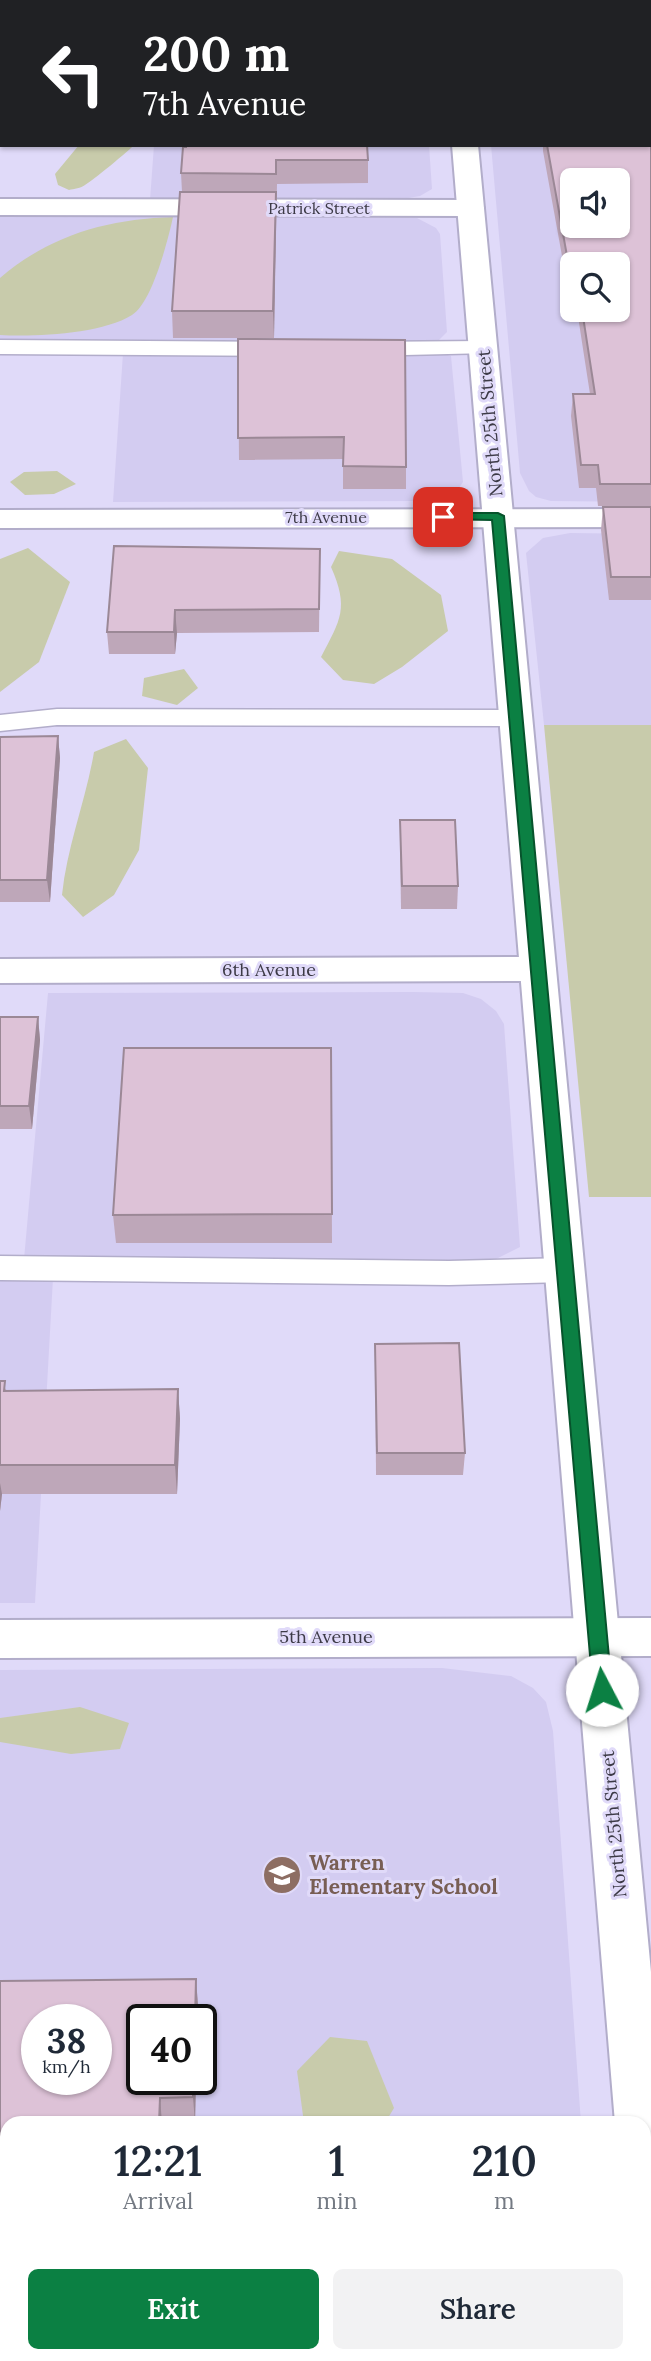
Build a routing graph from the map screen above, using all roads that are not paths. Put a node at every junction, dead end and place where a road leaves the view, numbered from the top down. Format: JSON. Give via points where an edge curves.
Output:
{"nodes":[{"id":1,"x":465,"y":147,"type":"edge"},
{"id":2,"x":0,"y":207,"type":"edge"},
{"id":3,"x":471,"y":208,"type":"junction"},
{"id":4,"x":0,"y":347,"type":"edge"},
{"id":5,"x":483,"y":348,"type":"junction"},
{"id":6,"x":299,"y":349,"type":"edge"},
{"id":7,"x":339,"y":349,"type":"edge"},
{"id":8,"x":498,"y":516,"type":"junction"},
{"id":9,"x":651,"y":518,"type":"edge"},
{"id":10,"x":0,"y":519,"type":"edge"},
{"id":11,"x":516,"y":718,"type":"junction"},
{"id":12,"x":0,"y":723,"type":"edge"},
{"id":13,"x":538,"y":969,"type":"junction"},
{"id":14,"x":0,"y":971,"type":"edge"},
{"id":15,"x":0,"y":1268,"type":"edge"},
{"id":16,"x":565,"y":1270,"type":"junction"},
{"id":17,"x":597,"y":1636,"type":"junction"},
{"id":18,"x":651,"y":1637,"type":"edge"},
{"id":19,"x":0,"y":1639,"type":"edge"},
{"id":20,"x":639,"y":2116,"type":"edge"}],
"edges":[{"from":1,"to":3,"type":"street","name":"North 25th Street"},
{"from":2,"to":3,"type":"street","name":"Patrick Street"},
{"from":3,"to":5,"type":"street","name":"North 25th Street"},
{"from":4,"to":6,"type":"lane"},
{"from":5,"to":7,"type":"lane"},
{"from":5,"to":8,"type":"street","name":"North 25th Street"},
{"from":8,"to":9,"type":"street","name":"7th Avenue"},
{"from":8,"to":10,"type":"street","name":"7th Avenue"},
{"from":8,"to":11,"type":"street","name":"North 25th Street"},
{"from":11,"to":12,"type":"lane","via":[[57,717]]},
{"from":11,"to":13,"type":"street","name":"North 25th Street"},
{"from":13,"to":14,"type":"street","name":"6th Avenue"},
{"from":13,"to":16,"type":"street","name":"North 25th Street"},
{"from":15,"to":16,"type":"lane"},
{"from":16,"to":17,"type":"street","name":"North 25th Street"},
{"from":17,"to":18,"type":"street","name":"5th Avenue"},
{"from":17,"to":19,"type":"street","name":"5th Avenue"},
{"from":17,"to":20,"type":"street","name":"North 25th Street"}]}
